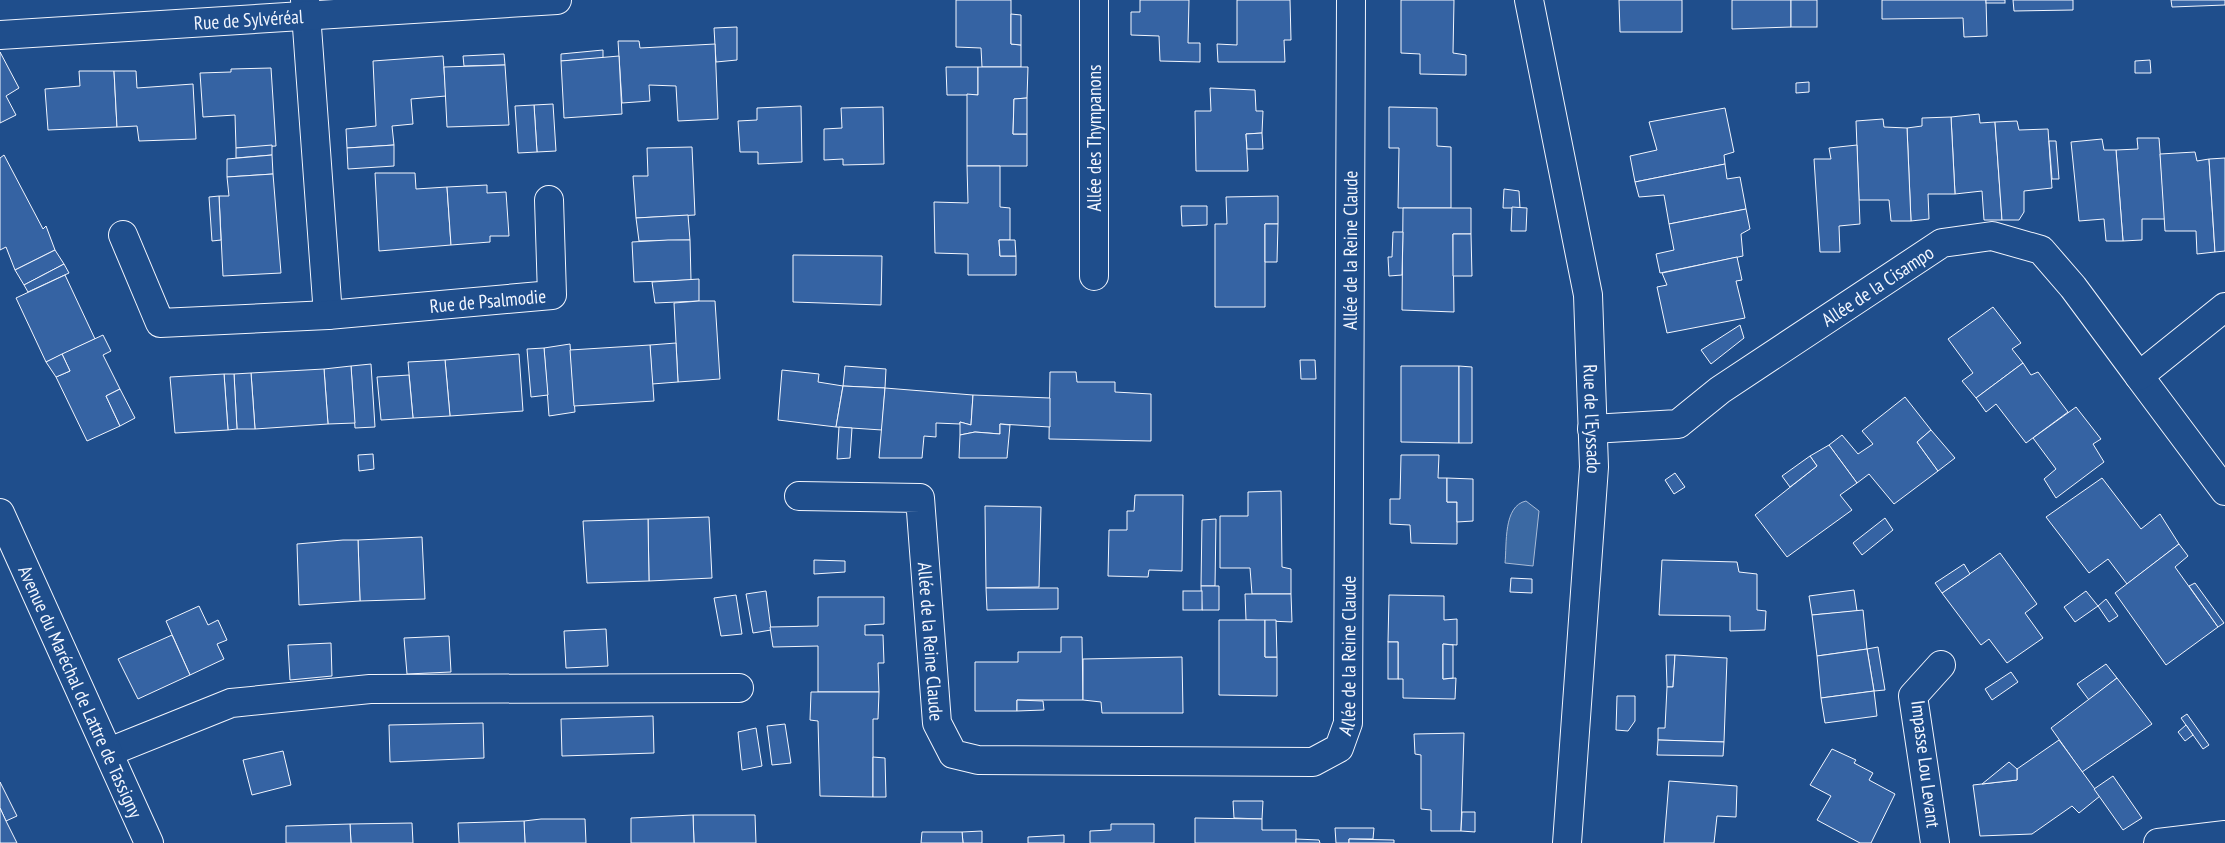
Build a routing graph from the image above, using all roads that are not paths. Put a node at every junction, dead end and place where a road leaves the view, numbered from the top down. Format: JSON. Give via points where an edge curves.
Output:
{"nodes":[{"id":1,"x":557,"y":0,"type":"edge"},
{"id":2,"x":1094,"y":0,"type":"edge"},
{"id":3,"x":1351,"y":0,"type":"edge"},
{"id":4,"x":1529,"y":0,"type":"edge"},
{"id":5,"x":306,"y":8,"type":"edge"},
{"id":6,"x":0,"y":35,"type":"edge"},
{"id":7,"x":549,"y":200,"type":"dead end"},
{"id":8,"x":123,"y":235,"type":"dead end"},
{"id":9,"x":1094,"y":276,"type":"dead end"},
{"id":10,"x":2225,"y":307,"type":"edge"},
{"id":11,"x":328,"y":315,"type":"junction"},
{"id":12,"x":2139,"y":376,"type":"junction"},
{"id":13,"x":1592,"y":429,"type":"junction"},
{"id":14,"x":2225,"y":491,"type":"edge"},
{"id":15,"x":799,"y":496,"type":"dead end"},
{"id":16,"x":0,"y":513,"type":"edge"},
{"id":17,"x":1941,"y":665,"type":"dead end"},
{"id":18,"x":739,"y":688,"type":"dead end"},
{"id":19,"x":109,"y":752,"type":"junction"},
{"id":20,"x":2225,"y":835,"type":"edge"},
{"id":21,"x":149,"y":843,"type":"edge"},
{"id":22,"x":1567,"y":843,"type":"edge"},
{"id":23,"x":1936,"y":843,"type":"edge"},
{"id":24,"x":2158,"y":843,"type":"edge"}],
"edges":[{"from":1,"to":5,"type":"street","name":"Rue de Sylvéréal"},
{"from":2,"to":9,"type":"street","name":"Allée des Thympanons"},
{"from":3,"to":15,"type":"street","name":"Allée de la Reine Claude","via":[[1348,724],[1339,748],[1312,762],[978,760],[953,754],[937,723],[920,498]]},
{"from":4,"to":13,"type":"street","name":"Rue de l'Eyssado","via":[[1588,295]]},
{"from":5,"to":6,"type":"street","name":"Rue de Sylvéréal"},
{"from":5,"to":11,"type":"street"},
{"from":7,"to":11,"type":"street","name":"Rue de Psalmodie","via":[[552,295]]},
{"from":8,"to":11,"type":"street","name":"Rue de Psalmodie","via":[[160,323]]},
{"from":10,"to":12,"type":"street"},
{"from":12,"to":13,"type":"street","name":"Allée de la Cisampo","via":[[2073,287],[2041,250],[1992,236],[1942,243],[1720,390],[1678,424]]},
{"from":12,"to":14,"type":"street","name":"Allée de la Cisampo"},
{"from":13,"to":22,"type":"street","name":"Rue de l'Eyssado","via":[[1594,467]]},
{"from":16,"to":19,"type":"street","name":"Avenue du Maréchal de Lattre de Tassigny"},
{"from":17,"to":23,"type":"street","name":"Impasse Lou Levant","via":[[1913,696]]},
{"from":18,"to":19,"type":"street","via":[[370,689],[231,703]]},
{"from":19,"to":21,"type":"street","name":"Avenue du Maréchal de Lattre de Tassigny"},
{"from":20,"to":24,"type":"street"}]}
